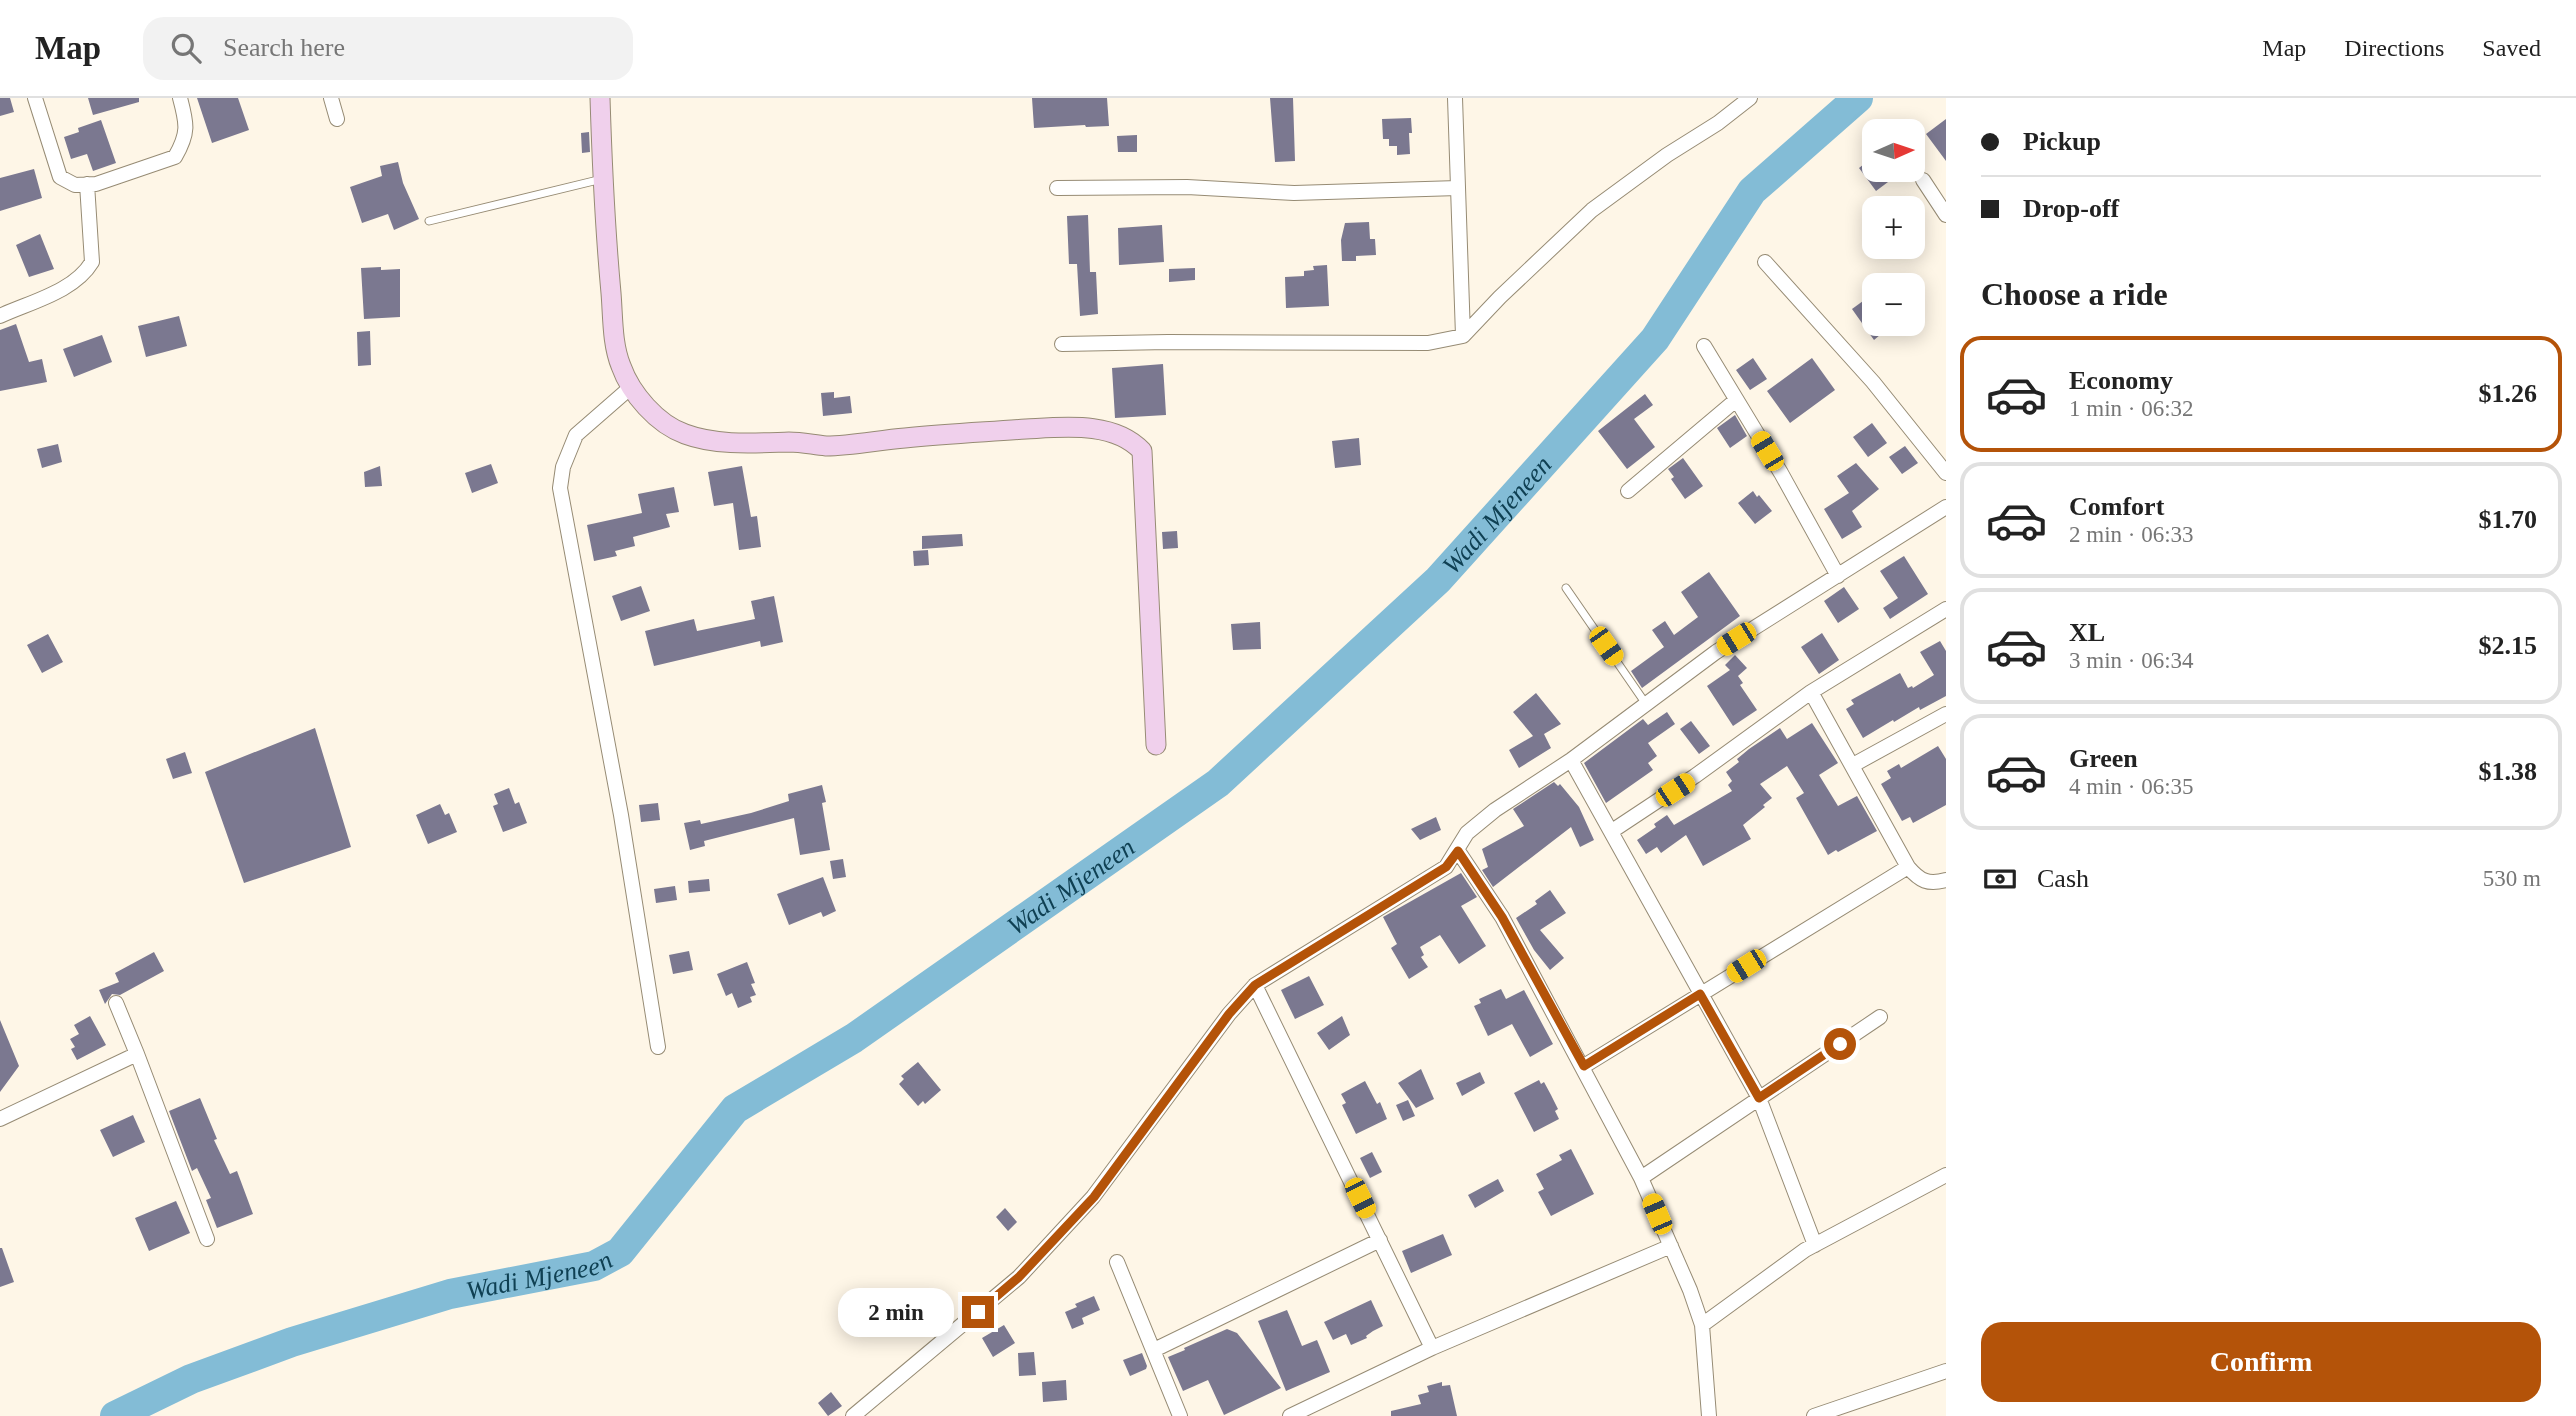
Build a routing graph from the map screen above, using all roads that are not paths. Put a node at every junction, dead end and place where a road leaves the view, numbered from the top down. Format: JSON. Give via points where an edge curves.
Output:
{"nodes":[{"id":1,"x":35,"y":98,"type":"edge"},
{"id":2,"x":180,"y":98,"type":"edge"},
{"id":3,"x":331,"y":98,"type":"edge"},
{"id":4,"x":600,"y":98,"type":"edge"},
{"id":5,"x":1455,"y":98,"type":"edge"},
{"id":6,"x":1750,"y":98,"type":"edge"},
{"id":7,"x":337,"y":119,"type":"dead end"},
{"id":8,"x":603,"y":179,"type":"junction"},
{"id":9,"x":1924,"y":182,"type":"edge"},
{"id":10,"x":86,"y":184,"type":"junction"},
{"id":11,"x":1057,"y":188,"type":"dead end"},
{"id":12,"x":1458,"y":188,"type":"junction"},
{"id":13,"x":1946,"y":215,"type":"edge"},
{"id":14,"x":429,"y":221,"type":"dead end"},
{"id":15,"x":1765,"y":262,"type":"dead end"},
{"id":16,"x":0,"y":316,"type":"edge"},
{"id":17,"x":1463,"y":336,"type":"junction"},
{"id":18,"x":1062,"y":344,"type":"dead end"},
{"id":19,"x":1704,"y":346,"type":"dead end"},
{"id":20,"x":631,"y":387,"type":"junction"},
{"id":21,"x":1737,"y":400,"type":"junction"},
{"id":22,"x":1946,"y":473,"type":"edge"},
{"id":23,"x":1628,"y":491,"type":"dead end"},
{"id":24,"x":1946,"y":508,"type":"edge"},
{"id":25,"x":1838,"y":576,"type":"junction"},
{"id":26,"x":1566,"y":588,"type":"dead end"},
{"id":27,"x":1946,"y":609,"type":"edge"},
{"id":28,"x":1811,"y":691,"type":"junction"},
{"id":29,"x":1646,"y":704,"type":"junction"},
{"id":30,"x":1946,"y":714,"type":"edge"},
{"id":31,"x":1156,"y":745,"type":"dead end"},
{"id":32,"x":1571,"y":760,"type":"junction"},
{"id":33,"x":1853,"y":765,"type":"junction"},
{"id":34,"x":1612,"y":831,"type":"junction"},
{"id":35,"x":1458,"y":851,"type":"junction"},
{"id":36,"x":1908,"y":867,"type":"junction"},
{"id":37,"x":1946,"y":880,"type":"edge"},
{"id":38,"x":1255,"y":985,"type":"junction"},
{"id":39,"x":1700,"y":994,"type":"junction"},
{"id":40,"x":117,"y":1003,"type":"dead end"},
{"id":41,"x":1880,"y":1017,"type":"dead end"},
{"id":42,"x":657,"y":1047,"type":"dead end"},
{"id":43,"x":137,"y":1055,"type":"junction"},
{"id":44,"x":1584,"y":1066,"type":"junction"},
{"id":45,"x":1759,"y":1098,"type":"junction"},
{"id":46,"x":0,"y":1119,"type":"edge"},
{"id":47,"x":1946,"y":1175,"type":"edge"},
{"id":48,"x":1641,"y":1178,"type":"junction"},
{"id":49,"x":207,"y":1239,"type":"dead end"},
{"id":50,"x":1380,"y":1240,"type":"junction"},
{"id":51,"x":1815,"y":1245,"type":"junction"},
{"id":52,"x":1671,"y":1246,"type":"junction"},
{"id":53,"x":1117,"y":1262,"type":"dead end"},
{"id":54,"x":1702,"y":1325,"type":"junction"},
{"id":55,"x":1432,"y":1348,"type":"junction"},
{"id":56,"x":1154,"y":1350,"type":"junction"},
{"id":57,"x":1946,"y":1371,"type":"edge"},
{"id":58,"x":853,"y":1416,"type":"edge"},
{"id":59,"x":1180,"y":1416,"type":"edge"},
{"id":60,"x":1290,"y":1416,"type":"edge"},
{"id":61,"x":1709,"y":1416,"type":"edge"},
{"id":62,"x":1814,"y":1416,"type":"edge"}],
"edges":[{"from":1,"to":10,"type":"street","via":[[60,177],[75,185]]},
{"from":2,"to":10,"type":"street","via":[[187,122],[175,157]]},
{"from":3,"to":7,"type":"street"},
{"from":4,"to":8,"type":"street"},
{"from":5,"to":12,"type":"street"},
{"from":6,"to":17,"type":"street","via":[[1592,210]]},
{"from":8,"to":14,"type":"lane"},
{"from":8,"to":20,"type":"street","via":[[615,343]]},
{"from":9,"to":13,"type":"street"},
{"from":10,"to":16,"type":"street","via":[[92,262],[86,273]]},
{"from":11,"to":12,"type":"street","via":[[1187,187],[1294,193]]},
{"from":12,"to":17,"type":"street"},
{"from":15,"to":22,"type":"street","via":[[1873,382]]},
{"from":17,"to":18,"type":"street","via":[[1428,343]]},
{"from":19,"to":21,"type":"street"},
{"from":20,"to":31,"type":"street","via":[[674,429],[717,440],[827,446],[1049,428],[1105,431],[1133,443],[1142,451],[1143,463]]},
{"from":20,"to":42,"type":"street","via":[[576,435],[560,488],[621,814]]},
{"from":21,"to":23,"type":"street"},
{"from":21,"to":25,"type":"street"},
{"from":24,"to":25,"type":"street"},
{"from":25,"to":29,"type":"street","via":[[1716,652]]},
{"from":26,"to":29,"type":"lane"},
{"from":27,"to":28,"type":"street"},
{"from":28,"to":33,"type":"street"},
{"from":28,"to":34,"type":"street"},
{"from":29,"to":32,"type":"street"},
{"from":30,"to":33,"type":"street"},
{"from":32,"to":34,"type":"street"},
{"from":32,"to":35,"type":"street","via":[[1485,818],[1467,833]]},
{"from":33,"to":36,"type":"street"},
{"from":34,"to":39,"type":"street"},
{"from":35,"to":38,"type":"street","via":[[1446,867]]},
{"from":35,"to":44,"type":"street","via":[[1502,917]]},
{"from":36,"to":37,"type":"street","via":[[1918,879],[1931,884]]},
{"from":36,"to":39,"type":"street"},
{"from":38,"to":50,"type":"street"},
{"from":38,"to":58,"type":"street","via":[[1094,1197],[1019,1277]]},
{"from":39,"to":44,"type":"street"},
{"from":39,"to":45,"type":"street"},
{"from":40,"to":43,"type":"street"},
{"from":41,"to":45,"type":"street"},
{"from":43,"to":46,"type":"street"},
{"from":43,"to":49,"type":"street"},
{"from":44,"to":48,"type":"street"},
{"from":45,"to":48,"type":"street"},
{"from":45,"to":51,"type":"street"},
{"from":47,"to":51,"type":"street"},
{"from":48,"to":52,"type":"street"},
{"from":50,"to":55,"type":"street"},
{"from":50,"to":56,"type":"street"},
{"from":51,"to":54,"type":"street"},
{"from":52,"to":54,"type":"street"},
{"from":52,"to":55,"type":"street"},
{"from":53,"to":56,"type":"street"},
{"from":54,"to":61,"type":"street"},
{"from":55,"to":60,"type":"street"},
{"from":56,"to":59,"type":"street"},
{"from":57,"to":62,"type":"street"}]}
